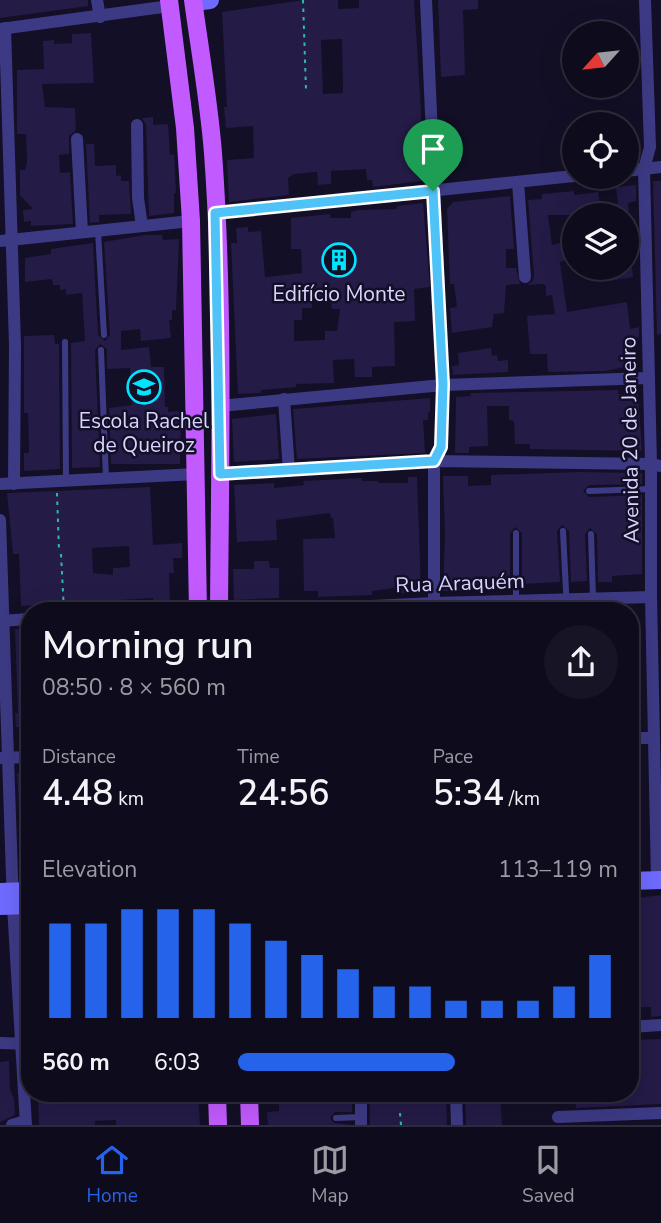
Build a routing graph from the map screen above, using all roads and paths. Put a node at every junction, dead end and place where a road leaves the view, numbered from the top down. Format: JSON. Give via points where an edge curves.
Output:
{"nodes":[{"id":1,"x":97,"y":0,"type":"edge"},
{"id":2,"x":303,"y":0,"type":"edge"},
{"id":3,"x":426,"y":0,"type":"edge"},
{"id":4,"x":645,"y":0,"type":"edge"},
{"id":5,"x":199,"y":1,"type":"edge"},
{"id":6,"x":170,"y":3,"type":"edge"},
{"id":7,"x":100,"y":17,"type":"junction"},
{"id":8,"x":2,"y":29,"type":"edge"},
{"id":9,"x":306,"y":90,"type":"dead end"},
{"id":10,"x":136,"y":125,"type":"dead end"},
{"id":11,"x":77,"y":139,"type":"dead end"},
{"id":12,"x":5,"y":158,"type":"edge"},
{"id":13,"x":661,"y":167,"type":"edge"},
{"id":14,"x":644,"y":169,"type":"junction"},
{"id":15,"x":639,"y":170,"type":"edge"},
{"id":16,"x":562,"y":177,"type":"edge"},
{"id":17,"x":518,"y":182,"type":"junction"},
{"id":18,"x":433,"y":191,"type":"junction"},
{"id":19,"x":215,"y":213,"type":"junction"},
{"id":20,"x":191,"y":221,"type":"junction"},
{"id":21,"x":142,"y":226,"type":"junction"},
{"id":22,"x":98,"y":230,"type":"junction"},
{"id":23,"x":82,"y":232,"type":"junction"},
{"id":24,"x":6,"y":240,"type":"edge"},
{"id":25,"x":525,"y":277,"type":"dead end"},
{"id":26,"x":104,"y":335,"type":"dead end"},
{"id":27,"x":65,"y":342,"type":"dead end"},
{"id":28,"x":101,"y":350,"type":"dead end"},
{"id":29,"x":649,"y":378,"type":"junction"},
{"id":30,"x":443,"y":384,"type":"junction"},
{"id":31,"x":284,"y":399,"type":"junction"},
{"id":32,"x":220,"y":406,"type":"junction"},
{"id":33,"x":434,"y":461,"type":"junction"},
{"id":34,"x":656,"y":465,"type":"edge"},
{"id":35,"x":289,"y":471,"type":"junction"},
{"id":36,"x":196,"y":474,"type":"junction"},
{"id":37,"x":220,"y":474,"type":"junction"},
{"id":38,"x":106,"y":479,"type":"junction"},
{"id":39,"x":61,"y":481,"type":"junction"},
{"id":40,"x":7,"y":484,"type":"edge"},
{"id":41,"x":651,"y":489,"type":"junction"},
{"id":42,"x":589,"y":491,"type":"dead end"},
{"id":43,"x":0,"y":520,"type":"edge"},
{"id":44,"x":563,"y":531,"type":"dead end"},
{"id":45,"x":516,"y":533,"type":"dead end"},
{"id":46,"x":591,"y":534,"type":"dead end"},
{"id":47,"x":651,"y":597,"type":"junction"},
{"id":48,"x":593,"y":599,"type":"junction"},
{"id":49,"x":516,"y":601,"type":"junction"},
{"id":50,"x":63,"y":602,"type":"edge"},
{"id":51,"x":198,"y":602,"type":"edge"},
{"id":52,"x":219,"y":602,"type":"edge"},
{"id":53,"x":434,"y":602,"type":"edge"},
{"id":54,"x":502,"y":602,"type":"edge"},
{"id":55,"x":529,"y":602,"type":"edge"},
{"id":56,"x":567,"y":602,"type":"edge"},
{"id":57,"x":580,"y":602,"type":"edge"},
{"id":58,"x":2,"y":620,"type":"edge"},
{"id":59,"x":21,"y":620,"type":"edge"},
{"id":60,"x":639,"y":738,"type":"edge"},
{"id":61,"x":653,"y":738,"type":"junction"},
{"id":62,"x":4,"y":758,"type":"edge"},
{"id":63,"x":5,"y":826,"type":"edge"},
{"id":64,"x":639,"y":881,"type":"edge"},
{"id":65,"x":659,"y":881,"type":"edge"},
{"id":66,"x":14,"y":899,"type":"edge"},
{"id":67,"x":21,"y":991,"type":"edge"},
{"id":68,"x":661,"y":1025,"type":"edge"},
{"id":69,"x":639,"y":1026,"type":"edge"},
{"id":70,"x":0,"y":1043,"type":"edge"},
{"id":71,"x":21,"y":1044,"type":"edge"},
{"id":72,"x":25,"y":1102,"type":"edge"},
{"id":73,"x":217,"y":1102,"type":"edge"},
{"id":74,"x":249,"y":1102,"type":"edge"},
{"id":75,"x":361,"y":1102,"type":"edge"},
{"id":76,"x":456,"y":1102,"type":"edge"},
{"id":77,"x":400,"y":1113,"type":"dead end"},
{"id":78,"x":661,"y":1113,"type":"edge"},
{"id":79,"x":558,"y":1117,"type":"dead end"},
{"id":80,"x":336,"y":1118,"type":"dead end"},
{"id":81,"x":361,"y":1121,"type":"edge"},
{"id":82,"x":25,"y":1123,"type":"edge"},
{"id":83,"x":12,"y":1125,"type":"edge"},
{"id":84,"x":218,"y":1125,"type":"edge"},
{"id":85,"x":250,"y":1125,"type":"edge"},
{"id":86,"x":401,"y":1125,"type":"edge"},
{"id":87,"x":457,"y":1125,"type":"edge"}],
"edges":[{"from":1,"to":7,"type":"street"},
{"from":2,"to":9,"type":"path"},
{"from":3,"to":18,"type":"street"},
{"from":4,"to":14,"type":"street","name":"Avenida 20 de Janeiro","via":[[650,147]]},
{"from":5,"to":19,"type":"main road"},
{"from":6,"to":7,"type":"street"},
{"from":6,"to":20,"type":"main road"},
{"from":7,"to":8,"type":"street"},
{"from":8,"to":12,"type":"street"},
{"from":10,"to":21,"type":"street"},
{"from":11,"to":23,"type":"street"},
{"from":12,"to":24,"type":"street"},
{"from":13,"to":14,"type":"street"},
{"from":14,"to":15,"type":"street"},
{"from":14,"to":29,"type":"street","name":"Avenida 20 de Janeiro"},
{"from":16,"to":17,"type":"street"},
{"from":17,"to":18,"type":"street"},
{"from":17,"to":25,"type":"street"},
{"from":18,"to":19,"type":"street"},
{"from":18,"to":30,"type":"street"},
{"from":19,"to":32,"type":"main road"},
{"from":20,"to":21,"type":"street"},
{"from":20,"to":36,"type":"main road"},
{"from":21,"to":22,"type":"street"},
{"from":22,"to":23,"type":"street"},
{"from":22,"to":26,"type":"lane"},
{"from":23,"to":24,"type":"street"},
{"from":24,"to":40,"type":"street","via":[[15,345]]},
{"from":27,"to":39,"type":"lane"},
{"from":28,"to":38,"type":"lane"},
{"from":29,"to":30,"type":"street"},
{"from":29,"to":34,"type":"street","name":"Avenida 20 de Janeiro"},
{"from":30,"to":31,"type":"street"},
{"from":30,"to":33,"type":"street","via":[[441,447]]},
{"from":31,"to":32,"type":"street"},
{"from":31,"to":35,"type":"street"},
{"from":32,"to":37,"type":"main road"},
{"from":33,"to":34,"type":"street"},
{"from":33,"to":35,"type":"street"},
{"from":33,"to":53,"type":"street"},
{"from":34,"to":41,"type":"street","name":"Avenida 20 de Janeiro"},
{"from":35,"to":37,"type":"street"},
{"from":36,"to":38,"type":"street"},
{"from":36,"to":51,"type":"main road"},
{"from":37,"to":52,"type":"main road"},
{"from":38,"to":39,"type":"street"},
{"from":39,"to":40,"type":"street"},
{"from":39,"to":50,"type":"path"},
{"from":41,"to":42,"type":"lane"},
{"from":41,"to":47,"type":"street","name":"Avenida 20 de Janeiro"},
{"from":43,"to":58,"type":"street"},
{"from":44,"to":56,"type":"lane"},
{"from":45,"to":49,"type":"lane"},
{"from":46,"to":48,"type":"lane"},
{"from":47,"to":48,"type":"street","name":"Rua Araquém"},
{"from":47,"to":61,"type":"street","name":"Avenida 20 de Janeiro"},
{"from":48,"to":57,"type":"street","name":"Rua Araquém"},
{"from":49,"to":54,"type":"street","name":"Rua Araquém"},
{"from":49,"to":55,"type":"street","name":"Rua Araquém"},
{"from":58,"to":59,"type":"street"},
{"from":58,"to":62,"type":"street"},
{"from":60,"to":61,"type":"street"},
{"from":61,"to":65,"type":"street","name":"Avenida 20 de Janeiro"},
{"from":62,"to":63,"type":"street"},
{"from":63,"to":66,"type":"street"},
{"from":64,"to":65,"type":"street"},
{"from":66,"to":67,"type":"street"},
{"from":68,"to":69,"type":"street"},
{"from":70,"to":71,"type":"street"},
{"from":72,"to":82,"type":"street"},
{"from":73,"to":84,"type":"main road"},
{"from":74,"to":85,"type":"main road"},
{"from":75,"to":81,"type":"street"},
{"from":76,"to":87,"type":"street"},
{"from":77,"to":86,"type":"path"},
{"from":78,"to":79,"type":"street"},
{"from":80,"to":81,"type":"lane"},
{"from":82,"to":83,"type":"street"}]}
